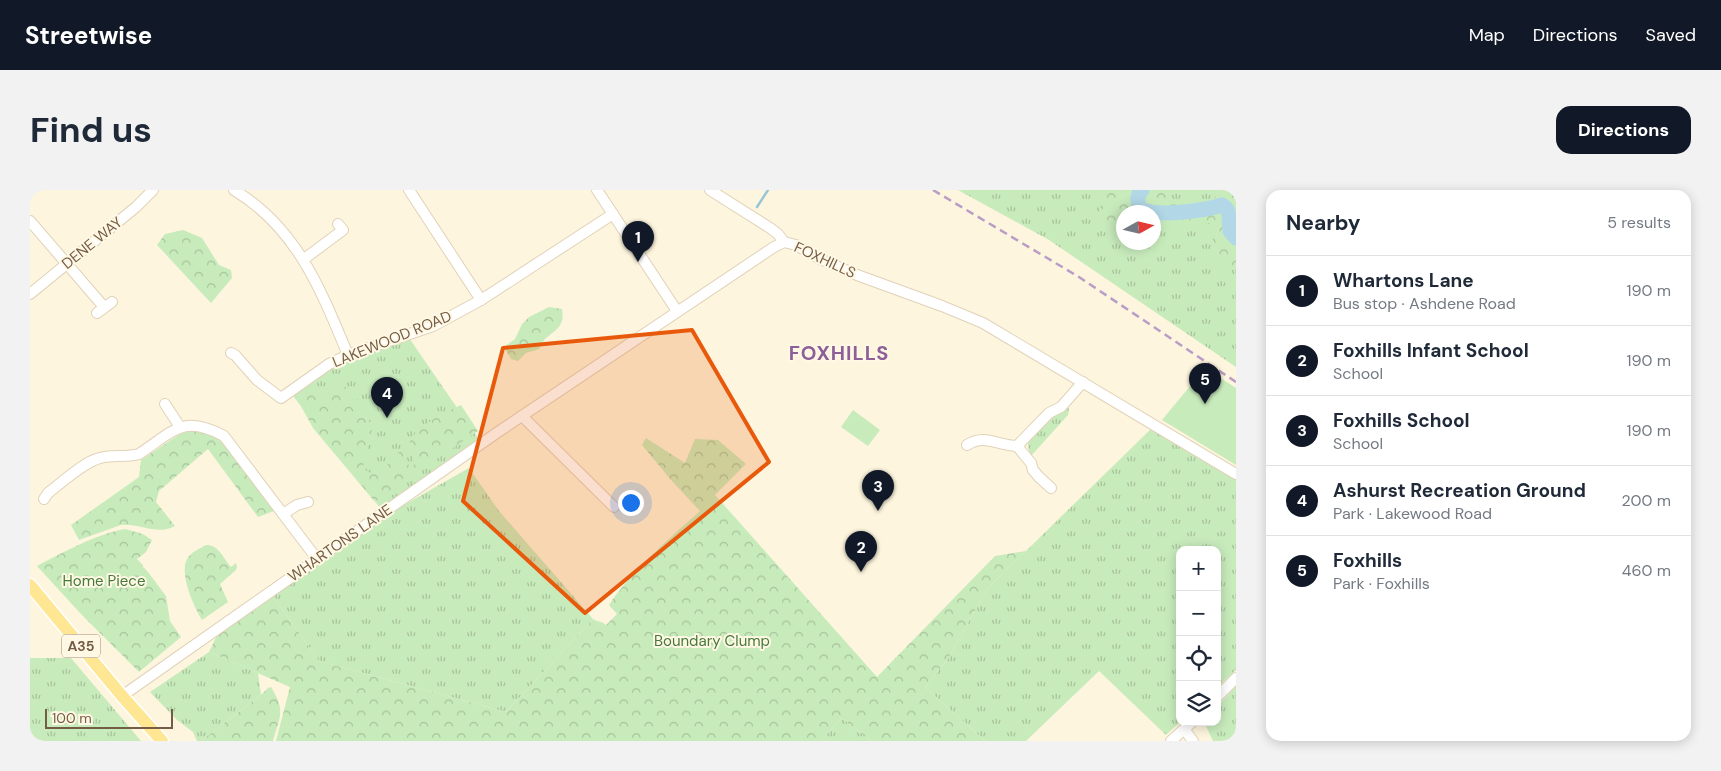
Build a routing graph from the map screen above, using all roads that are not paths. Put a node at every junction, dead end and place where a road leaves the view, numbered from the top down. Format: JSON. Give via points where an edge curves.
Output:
{"nodes":[{"id":1,"x":152,"y":190,"type":"edge"},
{"id":2,"x":234,"y":190,"type":"edge"},
{"id":3,"x":409,"y":190,"type":"edge"},
{"id":4,"x":597,"y":190,"type":"edge"},
{"id":5,"x":710,"y":190,"type":"edge"},
{"id":6,"x":613,"y":214,"type":"junction"},
{"id":7,"x":30,"y":221,"type":"edge"},
{"id":8,"x":343,"y":230,"type":"dead end"},
{"id":9,"x":784,"y":242,"type":"junction"},
{"id":10,"x":304,"y":259,"type":"junction"},
{"id":11,"x":66,"y":263,"type":"junction"},
{"id":12,"x":30,"y":294,"type":"edge"},
{"id":13,"x":481,"y":300,"type":"junction"},
{"id":14,"x":104,"y":307,"type":"dead end"},
{"id":15,"x":677,"y":311,"type":"junction"},
{"id":16,"x":231,"y":354,"type":"dead end"},
{"id":17,"x":348,"y":355,"type":"junction"},
{"id":18,"x":1083,"y":382,"type":"junction"},
{"id":19,"x":165,"y":404,"type":"dead end"},
{"id":20,"x":522,"y":416,"type":"junction"},
{"id":21,"x":180,"y":427,"type":"junction"},
{"id":22,"x":967,"y":445,"type":"dead end"},
{"id":23,"x":1017,"y":446,"type":"junction"},
{"id":24,"x":1236,"y":474,"type":"edge"},
{"id":25,"x":1051,"y":488,"type":"dead end"},
{"id":26,"x":44,"y":500,"type":"dead end"},
{"id":27,"x":308,"y":502,"type":"dead end"},
{"id":28,"x":614,"y":507,"type":"dead end"},
{"id":29,"x":283,"y":514,"type":"junction"},
{"id":30,"x":317,"y":559,"type":"junction"},
{"id":31,"x":30,"y":584,"type":"edge"},
{"id":32,"x":1236,"y":678,"type":"edge"},
{"id":33,"x":1221,"y":692,"type":"edge"},
{"id":34,"x":122,"y":696,"type":"junction"},
{"id":35,"x":1188,"y":726,"type":"edge"},
{"id":36,"x":162,"y":741,"type":"edge"},
{"id":37,"x":1171,"y":741,"type":"edge"},
{"id":38,"x":1193,"y":741,"type":"edge"}],
"edges":[{"from":1,"to":11,"type":"street","name":"DENE WAY","via":[[136,207]]},
{"from":2,"to":10,"type":"street","via":[[265,214]]},
{"from":3,"to":13,"type":"street"},
{"from":4,"to":6,"type":"street"},
{"from":5,"to":9,"type":"street","via":[[770,228]]},
{"from":6,"to":13,"type":"street","name":"LAKEWOOD ROAD"},
{"from":6,"to":15,"type":"street"},
{"from":7,"to":11,"type":"street"},
{"from":8,"to":10,"type":"street"},
{"from":9,"to":15,"type":"street","name":"WHARTONS LANE"},
{"from":9,"to":18,"type":"street","name":"FOXHILLS","via":[[982,322]]},
{"from":10,"to":17,"type":"street"},
{"from":11,"to":12,"type":"street","name":"DENE WAY"},
{"from":11,"to":14,"type":"street"},
{"from":13,"to":17,"type":"street","name":"LAKEWOOD ROAD","via":[[433,326]]},
{"from":15,"to":20,"type":"street","name":"WHARTONS LANE"},
{"from":16,"to":17,"type":"street","name":"LAKEWOOD ROAD","via":[[256,380],[280,398],[329,364]]},
{"from":18,"to":23,"type":"street","via":[[1061,407],[1048,412]]},
{"from":18,"to":24,"type":"street","name":"FOXHILLS"},
{"from":19,"to":21,"type":"street"},
{"from":20,"to":28,"type":"street"},
{"from":20,"to":30,"type":"street","name":"WHARTONS LANE"},
{"from":21,"to":26,"type":"street","via":[[139,454],[101,457],[90,462],[48,493]]},
{"from":21,"to":29,"type":"street","via":[[209,427],[224,436]]},
{"from":22,"to":23,"type":"street","via":[[983,439]]},
{"from":23,"to":25,"type":"street","via":[[1031,462],[1033,470]]},
{"from":27,"to":29,"type":"street"},
{"from":29,"to":30,"type":"street"},
{"from":30,"to":34,"type":"street","name":"WHARTONS LANE"},
{"from":31,"to":34,"type":"main road","number":"A35"},
{"from":32,"to":33,"type":"street"},
{"from":34,"to":36,"type":"main road","number":"A35"},
{"from":35,"to":37,"type":"street"},
{"from":35,"to":38,"type":"street"}]}
